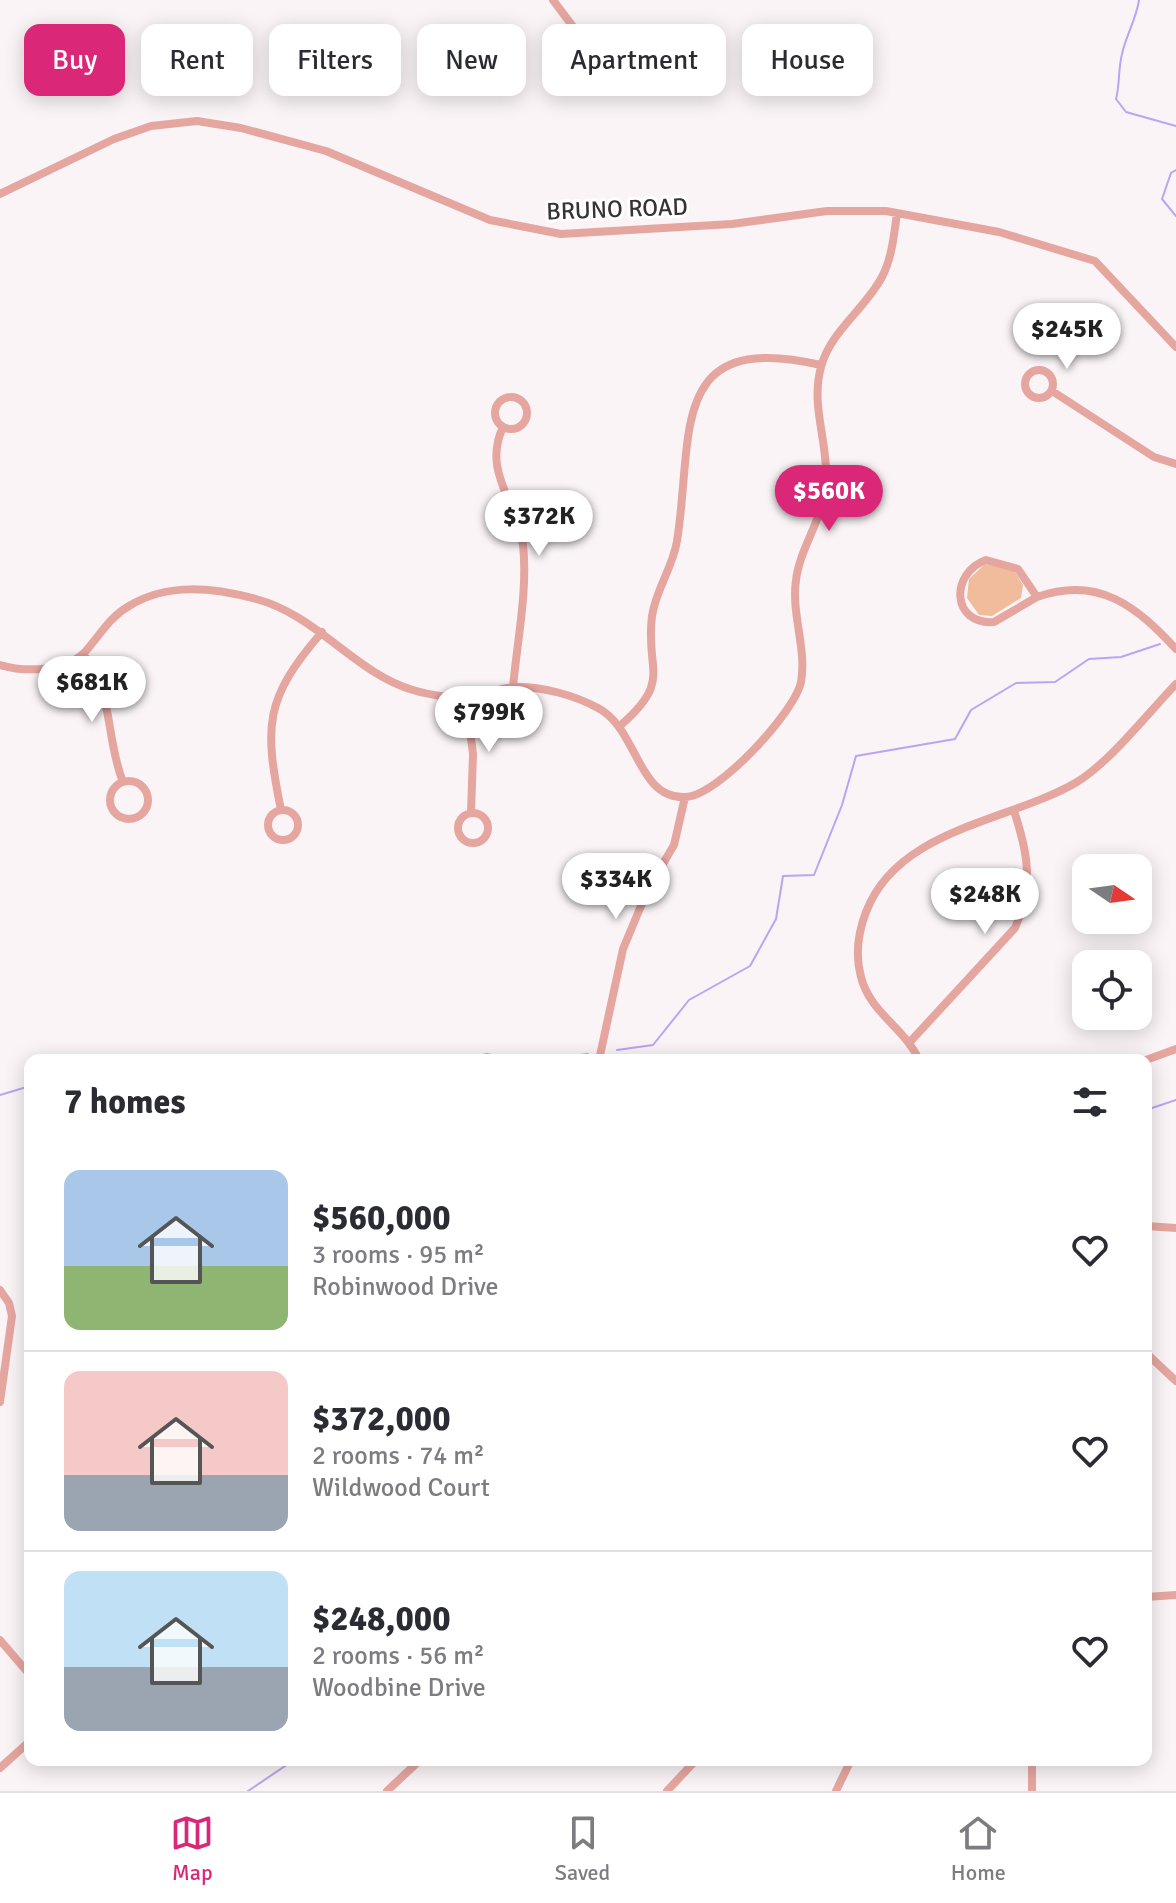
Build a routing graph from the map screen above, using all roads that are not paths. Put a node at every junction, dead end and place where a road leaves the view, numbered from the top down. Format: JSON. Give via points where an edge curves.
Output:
{"nodes":[{"id":1,"x":553,"y":0,"type":"edge"},
{"id":2,"x":571,"y":24,"type":"edge"},
{"id":3,"x":0,"y":194,"type":"edge"},
{"id":4,"x":897,"y":213,"type":"junction"},
{"id":5,"x":1176,"y":347,"type":"edge"},
{"id":6,"x":821,"y":365,"type":"junction"},
{"id":7,"x":1052,"y":391,"type":"dead end"},
{"id":8,"x":503,"y":427,"type":"junction"},
{"id":9,"x":1176,"y":464,"type":"edge"},
{"id":10,"x":1037,"y":597,"type":"junction"},
{"id":11,"x":322,"y":632,"type":"junction"},
{"id":12,"x":1176,"y":649,"type":"edge"},
{"id":13,"x":83,"y":654,"type":"junction"},
{"id":14,"x":0,"y":665,"type":"edge"},
{"id":15,"x":1176,"y":684,"type":"edge"},
{"id":16,"x":513,"y":687,"type":"junction"},
{"id":17,"x":466,"y":698,"type":"junction"},
{"id":18,"x":621,"y":725,"type":"junction"},
{"id":19,"x":123,"y":782,"type":"junction"},
{"id":20,"x":685,"y":797,"type":"junction"},
{"id":21,"x":281,"y":810,"type":"dead end"},
{"id":22,"x":1014,"y":811,"type":"junction"},
{"id":23,"x":471,"y":812,"type":"dead end"},
{"id":24,"x":909,"y":1043,"type":"junction"},
{"id":25,"x":1176,"y":1049,"type":"edge"},
{"id":26,"x":600,"y":1054,"type":"edge"},
{"id":27,"x":915,"y":1054,"type":"edge"},
{"id":28,"x":1152,"y":1058,"type":"edge"},
{"id":29,"x":1152,"y":1226,"type":"edge"},
{"id":30,"x":1176,"y":1228,"type":"edge"},
{"id":31,"x":0,"y":1290,"type":"edge"},
{"id":32,"x":1152,"y":1359,"type":"edge"},
{"id":33,"x":1176,"y":1381,"type":"edge"},
{"id":34,"x":0,"y":1402,"type":"edge"},
{"id":35,"x":1176,"y":1595,"type":"edge"},
{"id":36,"x":1152,"y":1597,"type":"edge"},
{"id":37,"x":0,"y":1640,"type":"edge"},
{"id":38,"x":24,"y":1668,"type":"edge"},
{"id":39,"x":24,"y":1746,"type":"edge"},
{"id":40,"x":415,"y":1766,"type":"edge"},
{"id":41,"x":690,"y":1766,"type":"edge"},
{"id":42,"x":848,"y":1766,"type":"edge"},
{"id":43,"x":1032,"y":1766,"type":"edge"},
{"id":44,"x":0,"y":1768,"type":"edge"},
{"id":45,"x":398,"y":1787,"type":"edge"},
{"id":46,"x":387,"y":1791,"type":"edge"},
{"id":47,"x":667,"y":1791,"type":"edge"},
{"id":48,"x":836,"y":1791,"type":"edge"},
{"id":49,"x":1032,"y":1791,"type":"edge"}],
"edges":[{"from":1,"to":2,"type":"street"},
{"from":3,"to":4,"type":"street","name":"BRUNO ROAD","via":[[114,139],[151,126],[197,121],[326,151],[490,220],[538,232],[732,224],[860,209]]},
{"from":4,"to":5,"type":"street","name":"BRUNO ROAD","via":[[999,232],[1095,261]]},
{"from":4,"to":6,"type":"street","via":[[883,276]]},
{"from":6,"to":18,"type":"street","via":[[781,358],[739,361],[719,369],[697,398],[683,461],[677,544],[650,628],[654,684],[650,696]]},
{"from":6,"to":20,"type":"street","via":[[817,395],[826,484],[796,578],[802,662],[797,695],[735,768],[710,788]]},
{"from":7,"to":9,"type":"street","via":[[1154,457]]},
{"from":8,"to":8,"type":"street","via":[[495,415],[500,402],[508,397],[522,401],[526,421],[515,429]]},
{"from":8,"to":16,"type":"street","via":[[495,443],[495,462],[520,533],[524,564]]},
{"from":10,"to":10,"type":"street","via":[[1001,620],[985,623],[964,612],[961,588],[970,568],[986,560],[999,561],[1018,569]]},
{"from":10,"to":12,"type":"street","via":[[1070,591],[1114,598],[1146,617]]},
{"from":11,"to":13,"type":"street","via":[[262,600],[218,590],[173,590],[128,606]]},
{"from":11,"to":17,"type":"street","via":[[391,681],[415,691]]},
{"from":11,"to":21,"type":"street","via":[[286,682],[271,719],[272,768]]},
{"from":13,"to":14,"type":"street","via":[[34,670]]},
{"from":13,"to":19,"type":"street","via":[[102,682],[112,756]]},
{"from":15,"to":22,"type":"street","via":[[1079,781]]},
{"from":16,"to":17,"type":"street"},
{"from":16,"to":18,"type":"street","via":[[578,698]]},
{"from":17,"to":23,"type":"street","via":[[473,754]]},
{"from":18,"to":20,"type":"street","via":[[651,782]]},
{"from":19,"to":19,"type":"street","via":[[113,791],[112,808],[125,819],[138,817],[147,806],[146,792],[137,783]]},
{"from":20,"to":26,"type":"street","via":[[674,845],[623,949]]},
{"from":22,"to":24,"type":"street","via":[[1029,872],[1015,928]]},
{"from":22,"to":24,"type":"street","via":[[922,849],[891,873],[869,903],[858,941],[860,975],[870,999]]},
{"from":24,"to":27,"type":"street"},
{"from":25,"to":28,"type":"street"},
{"from":29,"to":30,"type":"street"},
{"from":31,"to":34,"type":"street","via":[[12,1316]]},
{"from":32,"to":33,"type":"street"},
{"from":35,"to":36,"type":"street"},
{"from":37,"to":38,"type":"street"},
{"from":39,"to":44,"type":"street"},
{"from":40,"to":45,"type":"street"},
{"from":41,"to":47,"type":"street"},
{"from":42,"to":48,"type":"street"},
{"from":43,"to":49,"type":"street"},
{"from":45,"to":46,"type":"street"}]}
